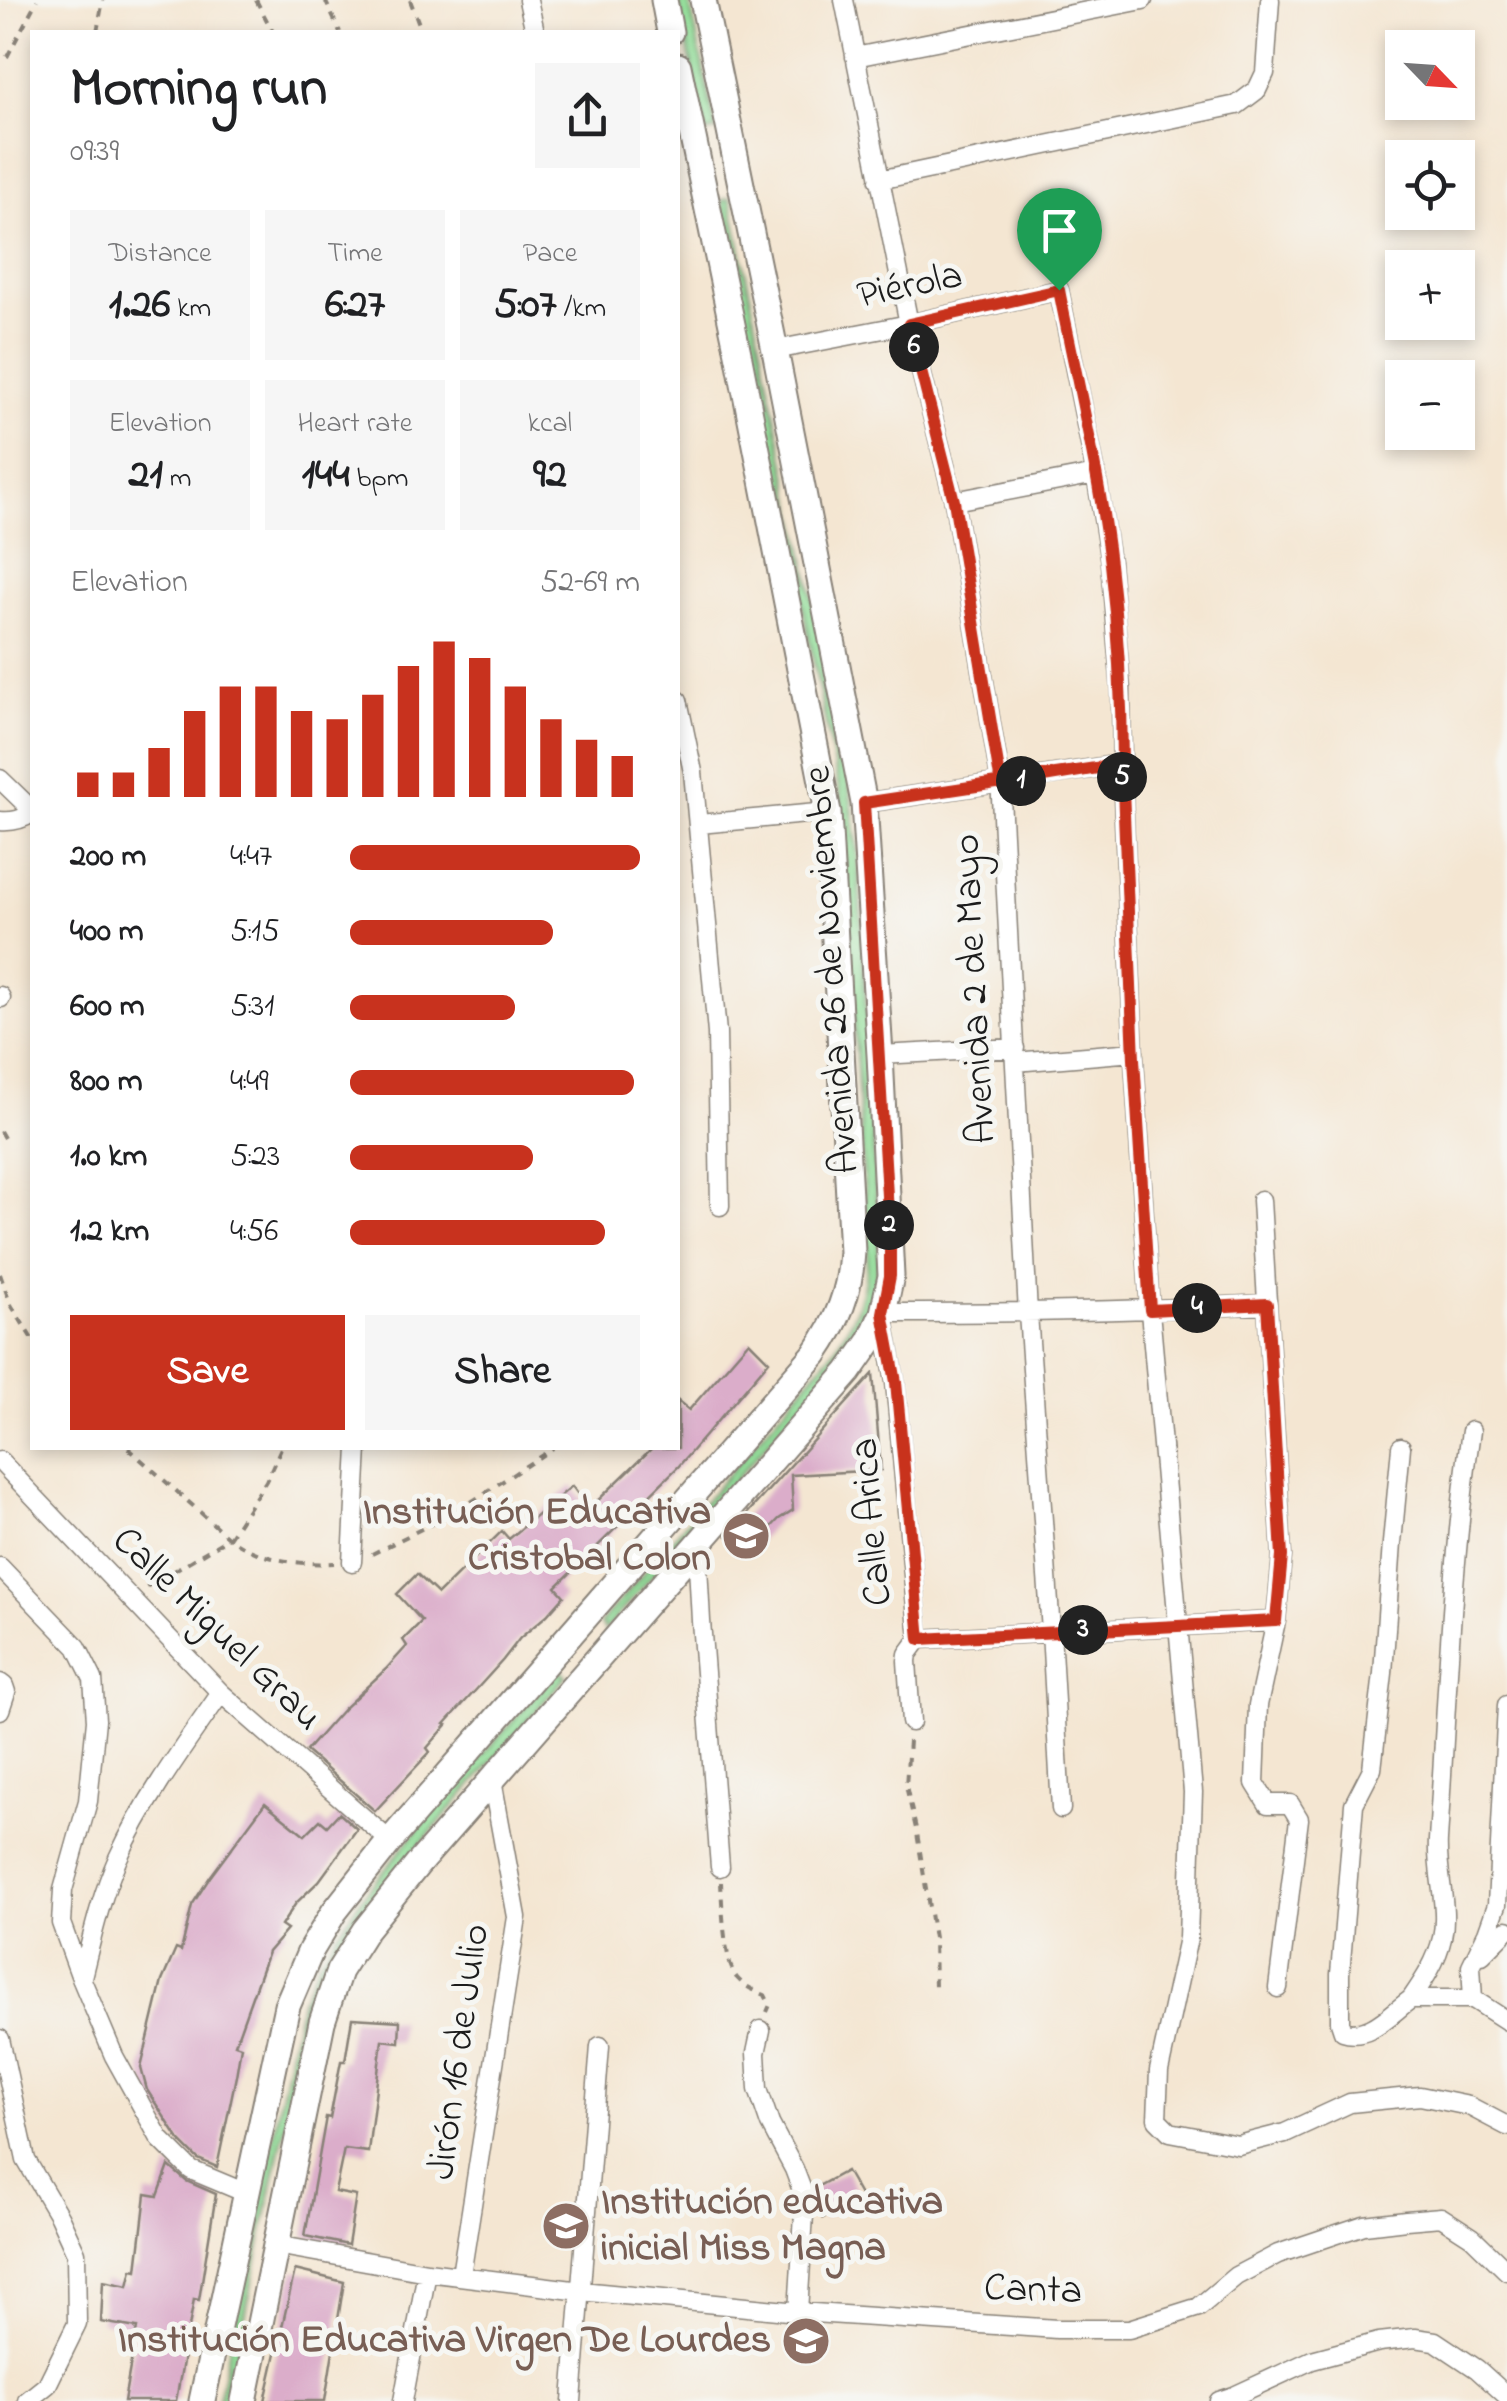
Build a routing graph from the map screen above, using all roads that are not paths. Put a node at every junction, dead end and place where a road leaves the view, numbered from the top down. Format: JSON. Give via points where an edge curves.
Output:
{"nodes":[{"id":1,"x":528,"y":0,"type":"edge"},
{"id":2,"x":664,"y":0,"type":"edge"},
{"id":3,"x":703,"y":0,"type":"edge"},
{"id":4,"x":844,"y":0,"type":"edge"},
{"id":5,"x":1143,"y":0,"type":"edge"},
{"id":6,"x":1269,"y":4,"type":"edge"},
{"id":7,"x":535,"y":30,"type":"edge"},
{"id":8,"x":670,"y":30,"type":"edge"},
{"id":9,"x":855,"y":57,"type":"junction"},
{"id":10,"x":680,"y":76,"type":"edge"},
{"id":11,"x":738,"y":167,"type":"junction"},
{"id":12,"x":701,"y":176,"type":"junction"},
{"id":13,"x":880,"y":180,"type":"junction"},
{"id":14,"x":909,"y":324,"type":"junction"},
{"id":15,"x":775,"y":350,"type":"junction"},
{"id":16,"x":1096,"y":474,"type":"junction"},
{"id":17,"x":954,"y":501,"type":"junction"},
{"id":18,"x":680,"y":710,"type":"edge"},
{"id":19,"x":1122,"y":764,"type":"junction"},
{"id":20,"x":0,"y":779,"type":"edge"},
{"id":21,"x":1001,"y":784,"type":"junction"},
{"id":22,"x":864,"y":803,"type":"junction"},
{"id":23,"x":30,"y":809,"type":"edge"},
{"id":24,"x":30,"y":812,"type":"edge"},
{"id":25,"x":828,"y":812,"type":"junction"},
{"id":26,"x":0,"y":821,"type":"edge"},
{"id":27,"x":699,"y":824,"type":"junction"},
{"id":28,"x":1134,"y":1052,"type":"junction"},
{"id":29,"x":880,"y":1055,"type":"junction"},
{"id":30,"x":1015,"y":1055,"type":"junction"},
{"id":31,"x":1261,"y":1200,"type":"dead end"},
{"id":32,"x":720,"y":1206,"type":"dead end"},
{"id":33,"x":1267,"y":1304,"type":"junction"},
{"id":34,"x":1150,"y":1310,"type":"junction"},
{"id":35,"x":883,"y":1313,"type":"junction"},
{"id":36,"x":1028,"y":1314,"type":"junction"},
{"id":37,"x":1472,"y":1432,"type":"dead end"},
{"id":38,"x":1402,"y":1447,"type":"dead end"},
{"id":39,"x":358,"y":1450,"type":"edge"},
{"id":40,"x":0,"y":1461,"type":"edge"},
{"id":41,"x":697,"y":1546,"type":"junction"},
{"id":42,"x":352,"y":1562,"type":"road end"},
{"id":43,"x":0,"y":1567,"type":"edge"},
{"id":44,"x":1276,"y":1621,"type":"junction"},
{"id":45,"x":1176,"y":1626,"type":"junction"},
{"id":46,"x":1052,"y":1631,"type":"junction"},
{"id":47,"x":569,"y":1636,"type":"junction"},
{"id":48,"x":920,"y":1639,"type":"junction"},
{"id":49,"x":597,"y":1661,"type":"junction"},
{"id":50,"x":2,"y":1684,"type":"edge"},
{"id":51,"x":221,"y":1692,"type":"junction"},
{"id":52,"x":1507,"y":1705,"type":"edge"},
{"id":53,"x":0,"y":1710,"type":"edge"},
{"id":54,"x":911,"y":1722,"type":"road end"},
{"id":55,"x":492,"y":1780,"type":"junction"},
{"id":56,"x":1061,"y":1809,"type":"dead end"},
{"id":57,"x":390,"y":1842,"type":"junction"},
{"id":58,"x":720,"y":1867,"type":"road end"},
{"id":59,"x":1507,"y":1930,"type":"edge"},
{"id":60,"x":1471,"y":1966,"type":"junction"},
{"id":61,"x":82,"y":1978,"type":"junction"},
{"id":62,"x":1278,"y":1988,"type":"dead end"},
{"id":63,"x":1411,"y":1998,"type":"junction"},
{"id":64,"x":1473,"y":1999,"type":"junction"},
{"id":65,"x":1507,"y":2022,"type":"edge"},
{"id":66,"x":761,"y":2030,"type":"road end"},
{"id":67,"x":0,"y":2039,"type":"edge"},
{"id":68,"x":600,"y":2046,"type":"dead end"},
{"id":69,"x":1507,"y":2126,"type":"edge"},
{"id":70,"x":246,"y":2193,"type":"junction"},
{"id":71,"x":276,"y":2246,"type":"junction"},
{"id":72,"x":1507,"y":2271,"type":"edge"},
{"id":73,"x":426,"y":2272,"type":"junction"},
{"id":74,"x":461,"y":2275,"type":"junction"},
{"id":75,"x":581,"y":2291,"type":"junction"},
{"id":76,"x":798,"y":2312,"type":"junction"},
{"id":77,"x":1507,"y":2396,"type":"edge"},
{"id":78,"x":28,"y":2401,"type":"edge"},
{"id":79,"x":202,"y":2401,"type":"edge"},
{"id":80,"x":244,"y":2401,"type":"edge"},
{"id":81,"x":403,"y":2401,"type":"edge"},
{"id":82,"x":572,"y":2401,"type":"edge"},
{"id":83,"x":1219,"y":2401,"type":"edge"}],
"edges":[{"from":1,"to":7,"type":"street"},
{"from":2,"to":8,"type":"main road"},
{"from":3,"to":11,"type":"main road","name":"Avenida 26 de Noviembre"},
{"from":4,"to":9,"type":"street","name":"Avenida 2 de Mayo"},
{"from":5,"to":9,"type":"street"},
{"from":6,"to":13,"type":"street","via":[[1265,73],[1257,90],[1237,105]]},
{"from":9,"to":13,"type":"street","name":"Avenida 2 de Mayo"},
{"from":10,"to":12,"type":"main road","name":"Avenida 26 de Noviembre"},
{"from":11,"to":12,"type":"main road"},
{"from":11,"to":15,"type":"main road","name":"Avenida 26 de Noviembre"},
{"from":12,"to":25,"type":"main road","name":"Avenida 26 de Noviembre"},
{"from":13,"to":14,"type":"street","name":"Avenida 2 de Mayo"},
{"from":14,"to":15,"type":"street","name":"Piérola"},
{"from":14,"to":16,"type":"street","name":"Piérola","via":[[1059,290]]},
{"from":14,"to":17,"type":"street","name":"Avenida 2 de Mayo"},
{"from":15,"to":22,"type":"main road","name":"Avenida 26 de Noviembre"},
{"from":16,"to":17,"type":"street"},
{"from":16,"to":19,"type":"street","via":[[1122,690]]},
{"from":17,"to":21,"type":"street","name":"Avenida 2 de Mayo"},
{"from":18,"to":27,"type":"street"},
{"from":19,"to":21,"type":"street"},
{"from":19,"to":28,"type":"street"},
{"from":20,"to":23,"type":"street"},
{"from":21,"to":22,"type":"street"},
{"from":21,"to":30,"type":"street","name":"Avenida 2 de Mayo"},
{"from":22,"to":29,"type":"main road","name":"Avenida 26 de Noviembre"},
{"from":24,"to":26,"type":"street"},
{"from":25,"to":27,"type":"street"},
{"from":25,"to":47,"type":"main road","name":"Avenida 26 de Noviembre","via":[[852,1252],[844,1303],[815,1354]]},
{"from":27,"to":32,"type":"street","via":[[717,1032]]},
{"from":28,"to":30,"type":"street"},
{"from":28,"to":34,"type":"street"},
{"from":29,"to":30,"type":"street"},
{"from":29,"to":35,"type":"main road","name":"Avenida 26 de Noviembre","via":[[890,1262]]},
{"from":30,"to":36,"type":"street","name":"Avenida 2 de Mayo"},
{"from":31,"to":33,"type":"street"},
{"from":33,"to":34,"type":"street"},
{"from":33,"to":44,"type":"street","via":[[1282,1556]]},
{"from":34,"to":36,"type":"street"},
{"from":34,"to":45,"type":"street"},
{"from":35,"to":36,"type":"street"},
{"from":35,"to":41,"type":"main road","name":"Avenida 26 de Noviembre","via":[[849,1372]]},
{"from":35,"to":48,"type":"street","name":"Calle Arica","via":[[896,1382]]},
{"from":36,"to":46,"type":"street","name":"Avenida 2 de Mayo"},
{"from":37,"to":63,"type":"street","via":[[1461,1502],[1437,1856],[1442,1941]]},
{"from":38,"to":63,"type":"street","via":[[1372,1769],[1354,1804],[1340,1974],[1343,2031],[1367,2032]]},
{"from":39,"to":42,"type":"street"},
{"from":40,"to":51,"type":"street","name":"Calle Miguel Grau"},
{"from":41,"to":49,"type":"main road","name":"Avenida 26 de Noviembre"},
{"from":41,"to":58,"type":"street"},
{"from":43,"to":61,"type":"street","via":[[77,1647],[94,1679],[88,1801],[63,1890],[61,1924]]},
{"from":44,"to":45,"type":"street"},
{"from":44,"to":62,"type":"street","via":[[1258,1705],[1255,1783],[1268,1804],[1290,1804],[1299,1818]]},
{"from":45,"to":46,"type":"street"},
{"from":45,"to":69,"type":"street","via":[[1193,1792],[1188,1938],[1159,2072],[1158,2119],[1170,2132],[1238,2145],[1284,2134],[1350,2103],[1420,2096],[1469,2106]]},
{"from":46,"to":48,"type":"street"},
{"from":46,"to":56,"type":"street","name":"Avenida 2 de Mayo"},
{"from":47,"to":49,"type":"main road"},
{"from":47,"to":57,"type":"main road","name":"Avenida 26 de Noviembre"},
{"from":48,"to":54,"type":"street","name":"Calle Arica","via":[[908,1654]]},
{"from":49,"to":55,"type":"main road","name":"Avenida 26 de Noviembre"},
{"from":50,"to":53,"type":"street"},
{"from":51,"to":57,"type":"street","name":"Calle Miguel Grau"},
{"from":51,"to":61,"type":"street","via":[[166,1771],[118,1858]]},
{"from":52,"to":60,"type":"street","via":[[1498,1905]]},
{"from":55,"to":71,"type":"main road","name":"Avenida 26 de Noviembre","via":[[419,1863],[339,1971],[322,2022]]},
{"from":55,"to":74,"type":"street","name":"Jirón 16 de Julio","via":[[518,1917]]},
{"from":57,"to":70,"type":"main road","name":"Avenida 26 de Noviembre","via":[[334,1912],[287,2006]]},
{"from":59,"to":60,"type":"street"},
{"from":60,"to":64,"type":"street"},
{"from":61,"to":70,"type":"street","via":[[114,2056],[160,2138],[191,2170]]},
{"from":63,"to":64,"type":"street"},
{"from":64,"to":65,"type":"street"},
{"from":66,"to":76,"type":"street","via":[[758,2089],[805,2198]]},
{"from":67,"to":78,"type":"street","via":[[26,2160],[76,2253],[77,2324],[47,2384]]},
{"from":68,"to":75,"type":"street"},
{"from":70,"to":79,"type":"main road","name":"Avenida 26 de Noviembre"},
{"from":71,"to":73,"type":"street","name":"Canta"},
{"from":71,"to":80,"type":"main road","name":"Avenida 26 de Noviembre"},
{"from":72,"to":76,"type":"street","name":"Canta","via":[[1440,2217],[1364,2225],[1278,2254],[1199,2306],[1129,2329]]},
{"from":73,"to":74,"type":"street","name":"Canta"},
{"from":73,"to":81,"type":"street"},
{"from":74,"to":75,"type":"street","name":"Canta"},
{"from":75,"to":76,"type":"street","name":"Canta"},
{"from":75,"to":82,"type":"street"},
{"from":77,"to":83,"type":"street","via":[[1434,2340],[1415,2338],[1312,2360]]}]}
